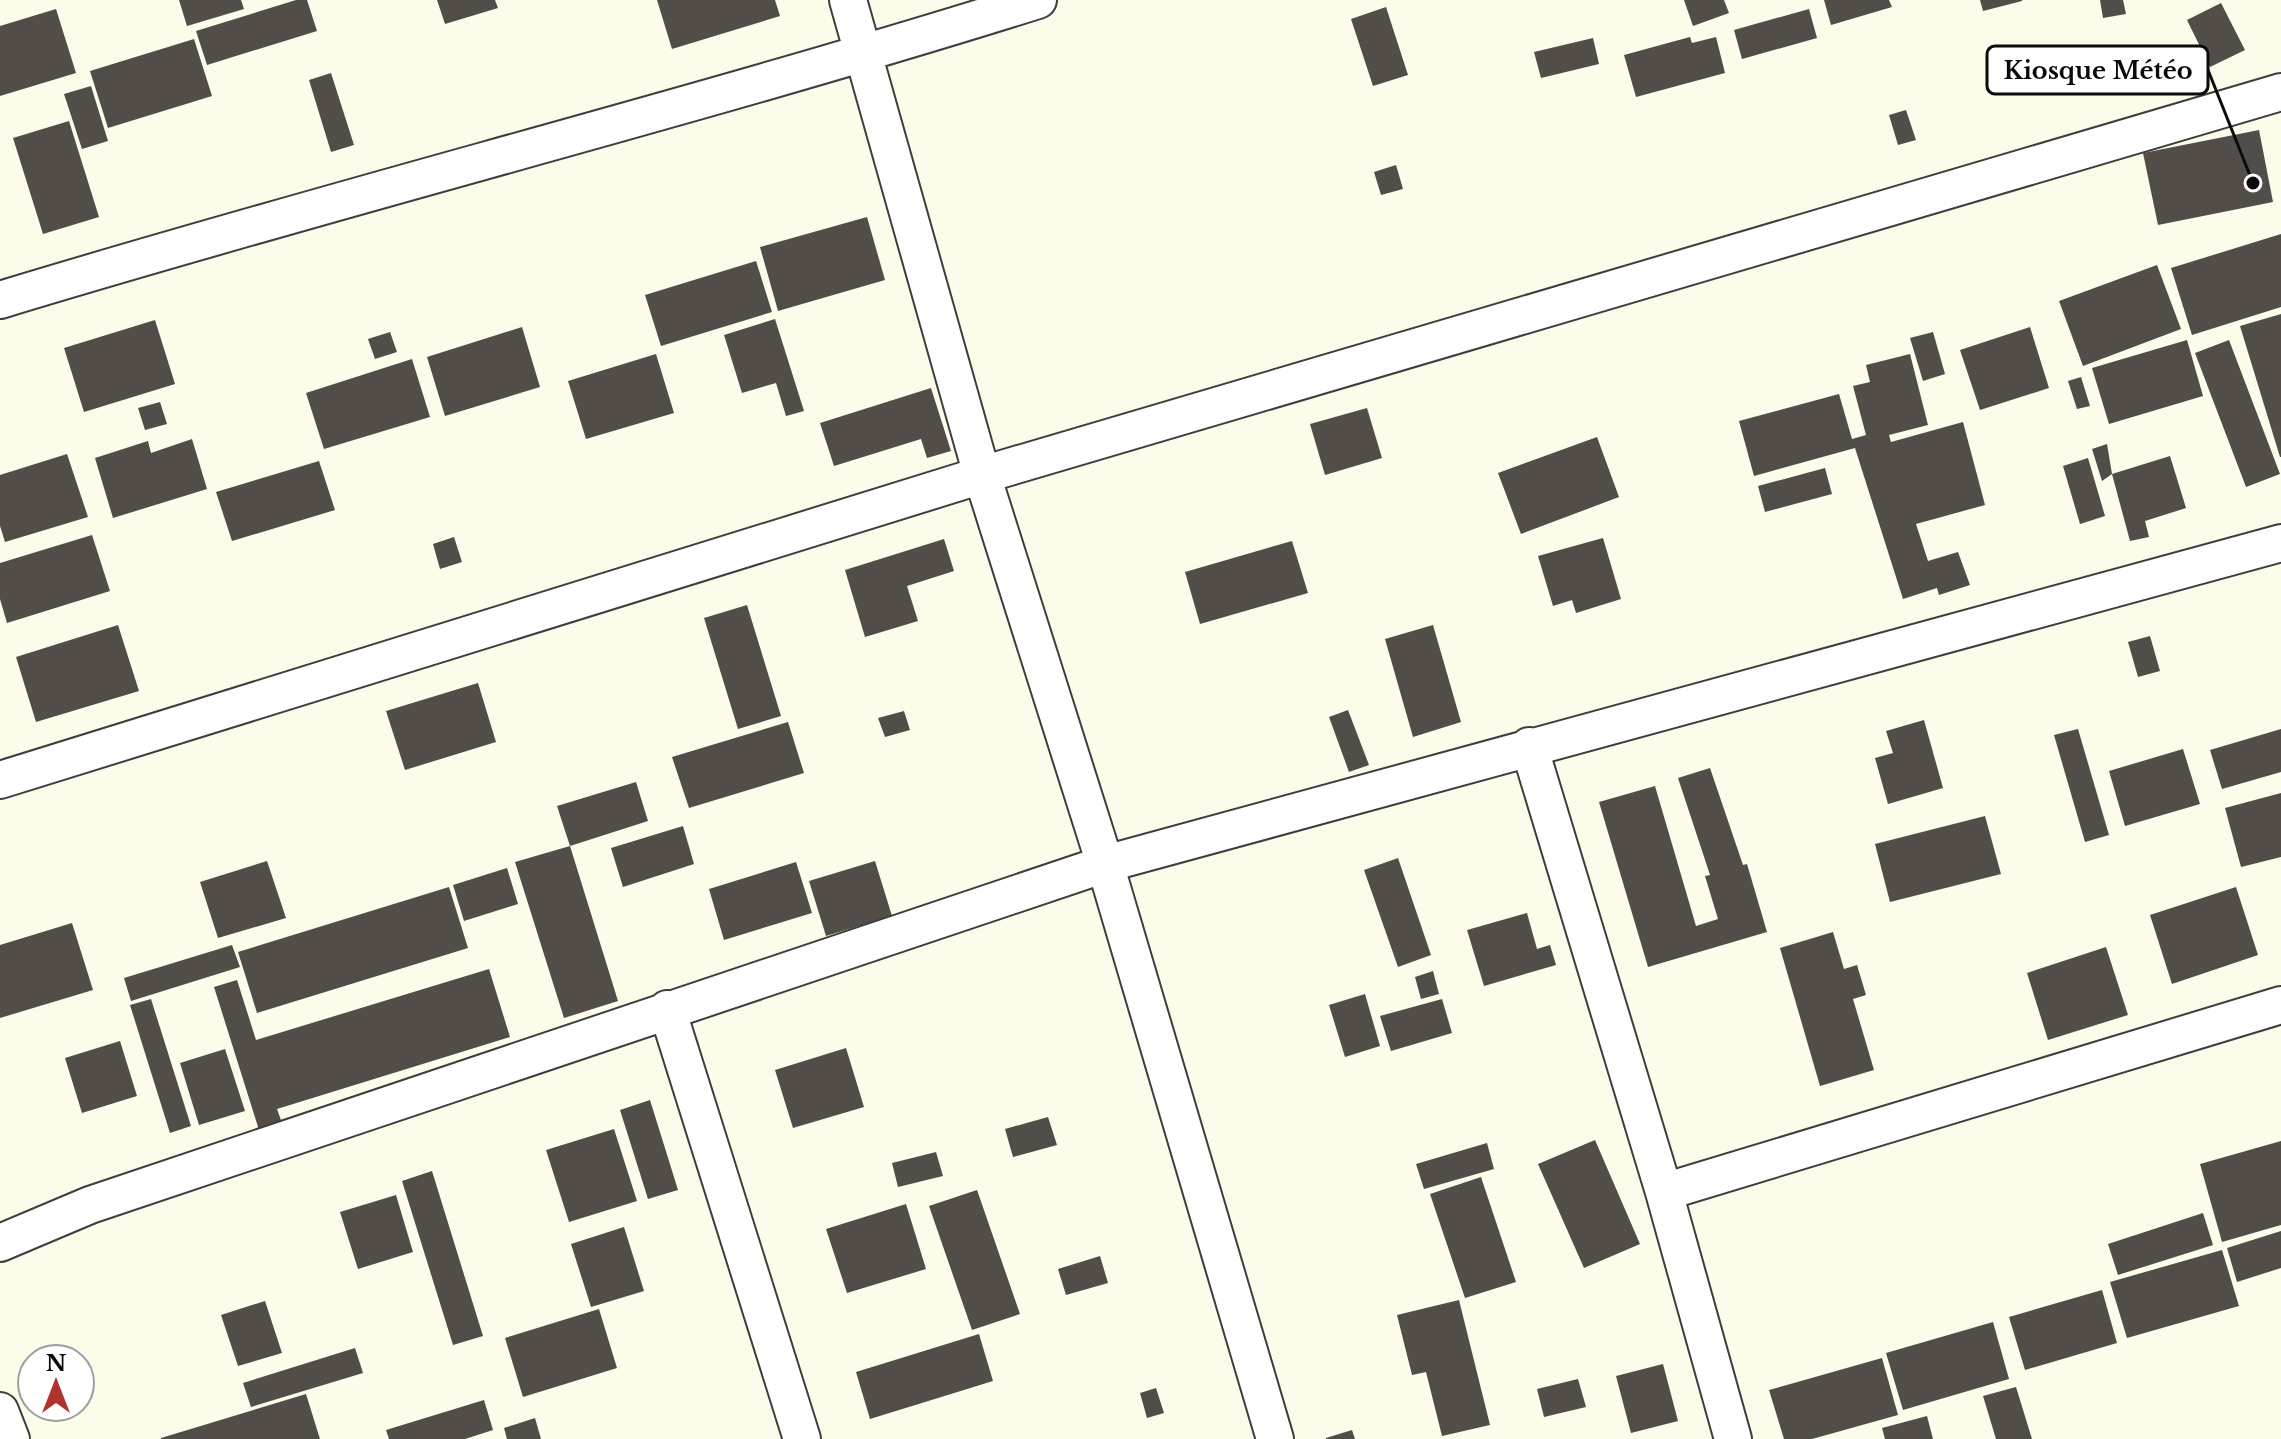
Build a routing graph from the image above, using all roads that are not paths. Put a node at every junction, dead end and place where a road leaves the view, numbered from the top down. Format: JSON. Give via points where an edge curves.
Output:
{"nodes":[{"id":1,"x":848,"y":0,"type":"edge"},
{"id":2,"x":1038,"y":0,"type":"edge"},
{"id":3,"x":865,"y":54,"type":"junction"},
{"id":4,"x":2281,"y":92,"type":"edge"},
{"id":5,"x":0,"y":300,"type":"edge"},
{"id":6,"x":982,"y":475,"type":"junction"},
{"id":7,"x":2281,"y":543,"type":"edge"},
{"id":8,"x":1529,"y":746,"type":"junction"},
{"id":9,"x":0,"y":780,"type":"edge"},
{"id":10,"x":1105,"y":864,"type":"junction"},
{"id":11,"x":2281,"y":1005,"type":"edge"},
{"id":12,"x":667,"y":1009,"type":"junction"},
{"id":13,"x":1664,"y":1192,"type":"junction"},
{"id":14,"x":0,"y":1243,"type":"edge"},
{"id":15,"x":0,"y":1411,"type":"edge"},
{"id":16,"x":11,"y":1439,"type":"edge"},
{"id":17,"x":802,"y":1439,"type":"edge"},
{"id":18,"x":1275,"y":1439,"type":"edge"},
{"id":19,"x":1733,"y":1439,"type":"edge"}],
"edges":[{"from":1,"to":3,"type":"street"},
{"from":2,"to":3,"type":"street"},
{"from":3,"to":5,"type":"street"},
{"from":3,"to":6,"type":"street"},
{"from":4,"to":6,"type":"street"},
{"from":6,"to":9,"type":"street"},
{"from":6,"to":10,"type":"street"},
{"from":7,"to":8,"type":"street"},
{"from":8,"to":10,"type":"street"},
{"from":8,"to":13,"type":"street"},
{"from":10,"to":12,"type":"street"},
{"from":10,"to":18,"type":"street"},
{"from":11,"to":13,"type":"street"},
{"from":12,"to":14,"type":"street","via":[[105,1200]]},
{"from":12,"to":17,"type":"street"},
{"from":13,"to":19,"type":"street"},
{"from":15,"to":16,"type":"street"}]}
